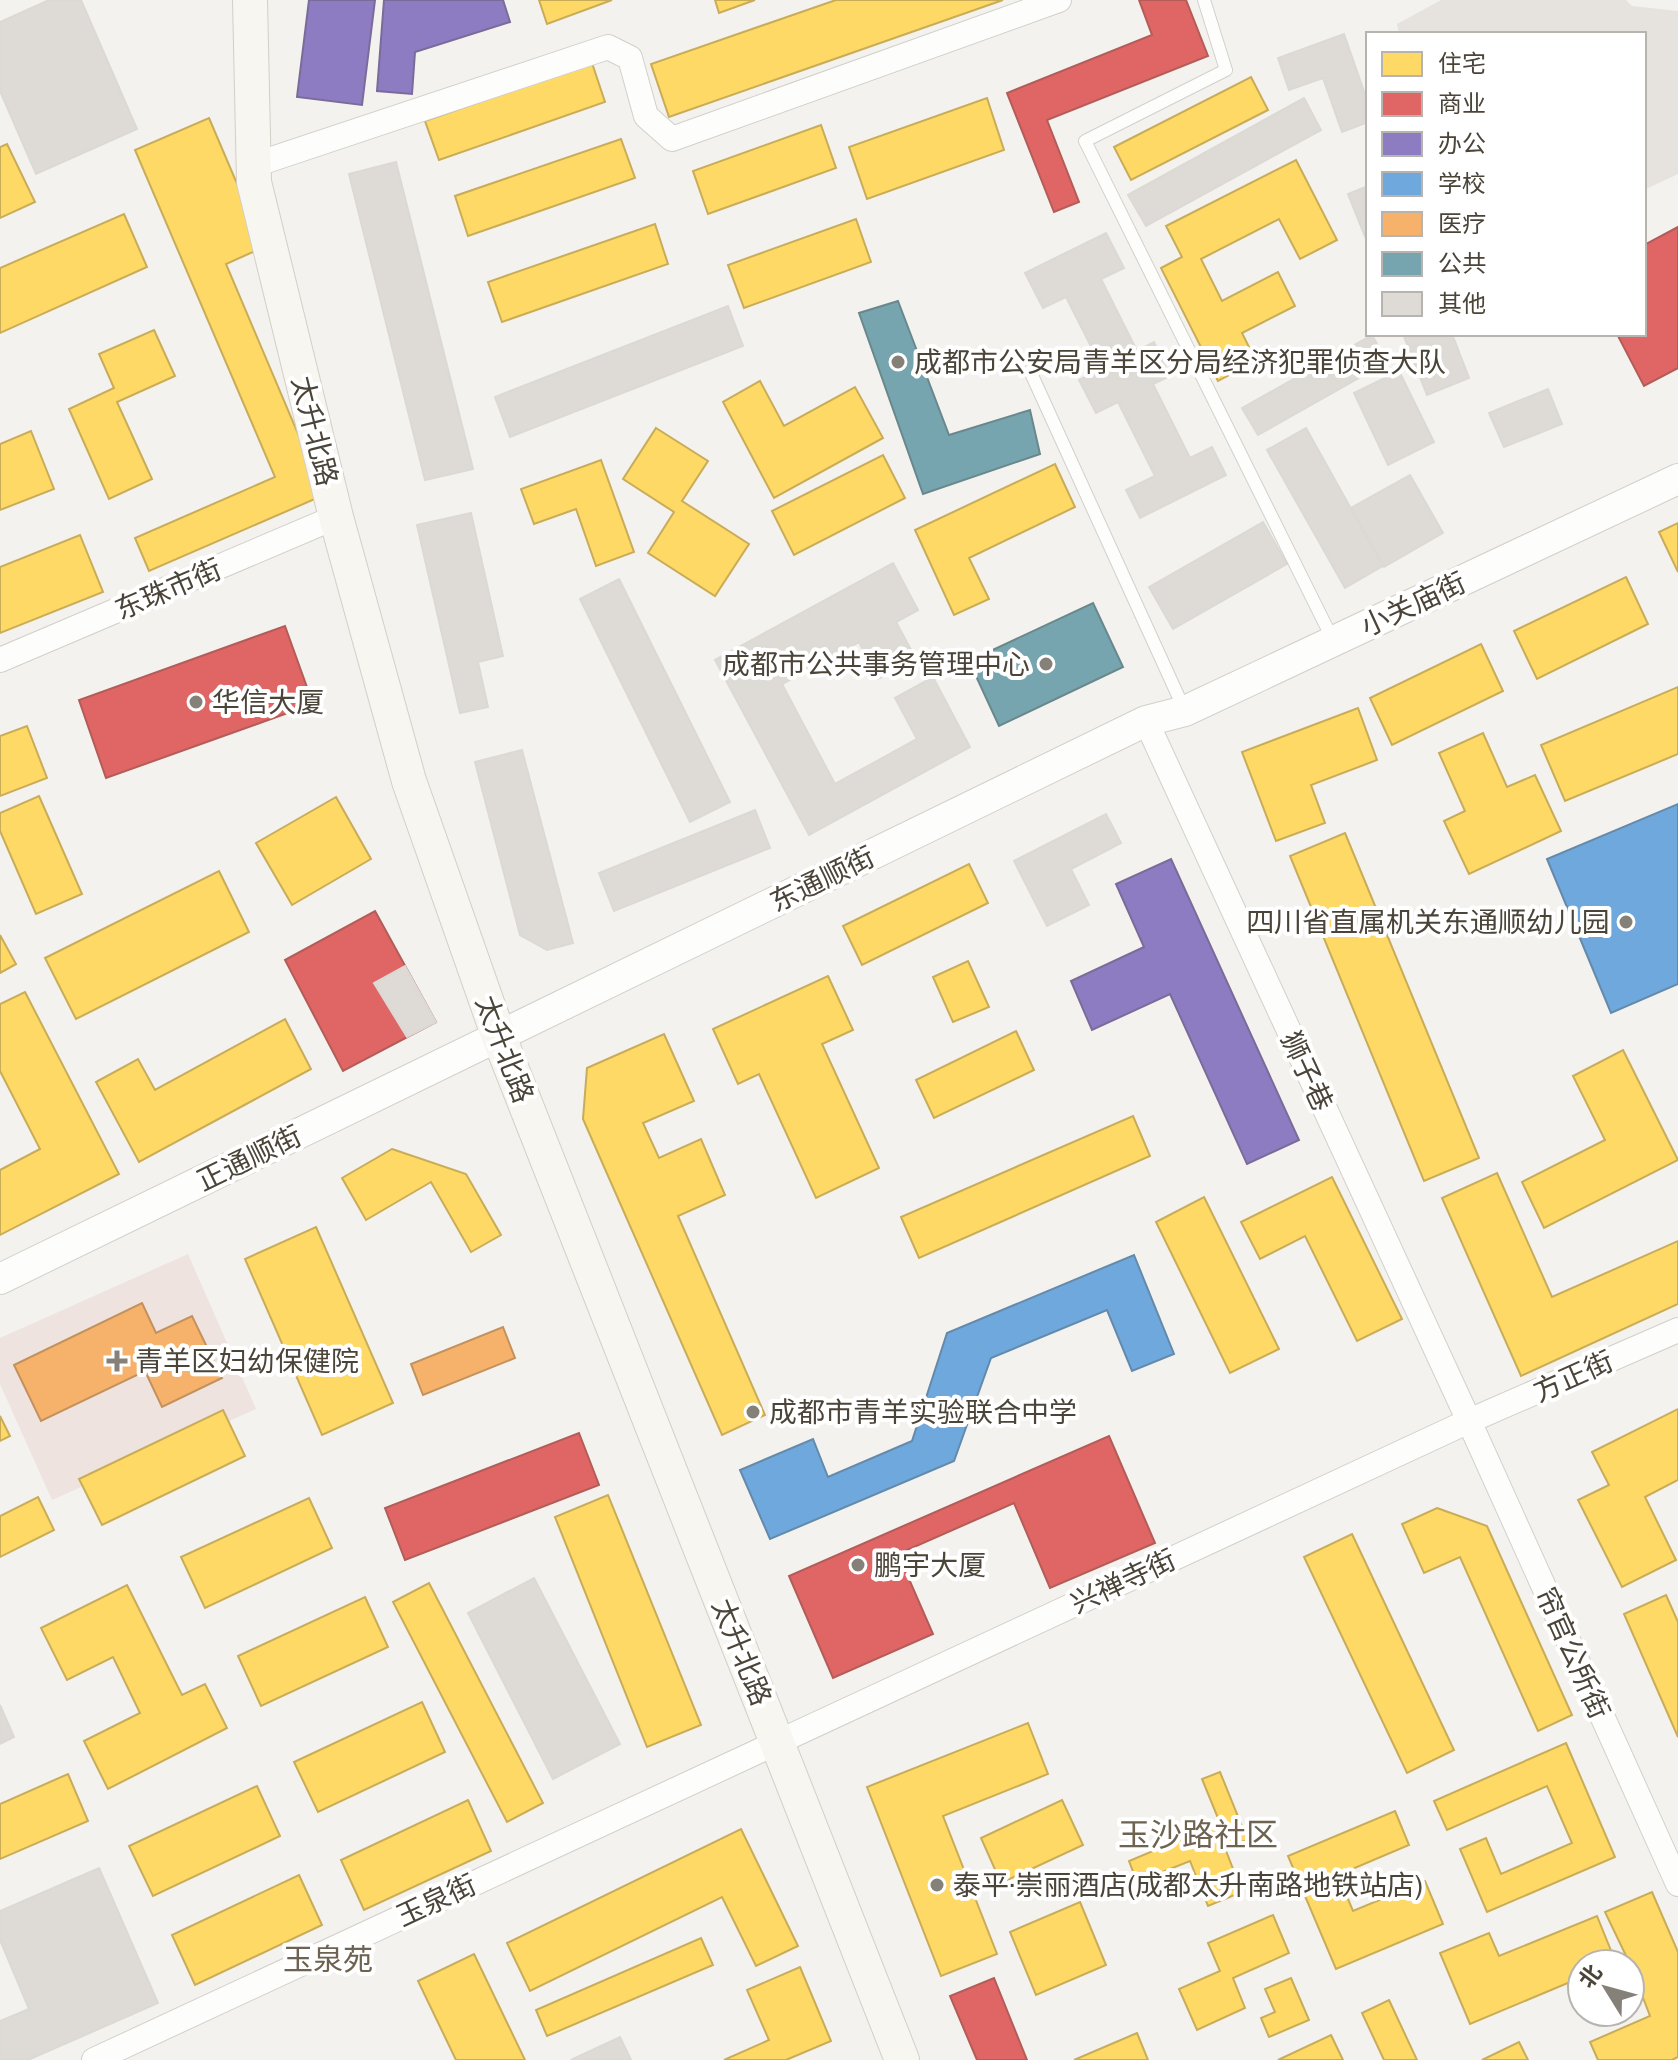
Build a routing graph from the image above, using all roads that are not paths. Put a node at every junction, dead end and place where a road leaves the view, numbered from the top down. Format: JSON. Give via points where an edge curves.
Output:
{"nodes":[{"id":1,"x":250,"y":0,"type":"edge"},
{"id":2,"x":1059,"y":0,"type":"edge"},
{"id":3,"x":1204,"y":0,"type":"edge"},
{"id":4,"x":254,"y":165,"type":"junction"},
{"id":5,"x":1030,"y":371,"type":"dead end"},
{"id":6,"x":1678,"y":479,"type":"edge"},
{"id":7,"x":336,"y":517,"type":"junction"},
{"id":8,"x":1334,"y":641,"type":"junction"},
{"id":9,"x":0,"y":660,"type":"edge"},
{"id":10,"x":1185,"y":711,"type":"junction"},
{"id":11,"x":1146,"y":721,"type":"junction"},
{"id":12,"x":499,"y":1037,"type":"junction"},
{"id":13,"x":0,"y":1279,"type":"edge"},
{"id":14,"x":1678,"y":1330,"type":"edge"},
{"id":15,"x":1469,"y":1421,"type":"junction"},
{"id":16,"x":777,"y":1741,"type":"junction"},
{"id":17,"x":1678,"y":1884,"type":"edge"},
{"id":18,"x":94,"y":2060,"type":"edge"},
{"id":19,"x":902,"y":2060,"type":"edge"}],
"edges":[{"from":1,"to":4,"type":"main road","name":"太升北路"},
{"from":2,"to":4,"type":"street","via":[[672,139],[646,116],[630,58],[608,47]]},
{"from":3,"to":8,"type":"lane","via":[[1226,70],[1085,141]]},
{"from":4,"to":7,"type":"main road","name":"太升北路"},
{"from":5,"to":10,"type":"lane"},
{"from":6,"to":8,"type":"street","name":"小关庙街"},
{"from":7,"to":9,"type":"street","name":"东珠市街"},
{"from":7,"to":12,"type":"main road","name":"太升北路","via":[[409,781]]},
{"from":8,"to":10,"type":"street","name":"小关庙街"},
{"from":10,"to":11,"type":"street","name":"小关庙街"},
{"from":11,"to":12,"type":"street","name":"东通顺街"},
{"from":11,"to":15,"type":"street","name":"狮子巷"},
{"from":12,"to":13,"type":"street","name":"正通顺街"},
{"from":12,"to":16,"type":"main road","name":"太升北路"},
{"from":14,"to":15,"type":"street","name":"方正街"},
{"from":15,"to":16,"type":"street","name":"兴禅寺街"},
{"from":15,"to":17,"type":"street","name":"帘官公所街"},
{"from":16,"to":18,"type":"street","name":"玉泉街"},
{"from":16,"to":19,"type":"main road","name":"太升北路"}]}
